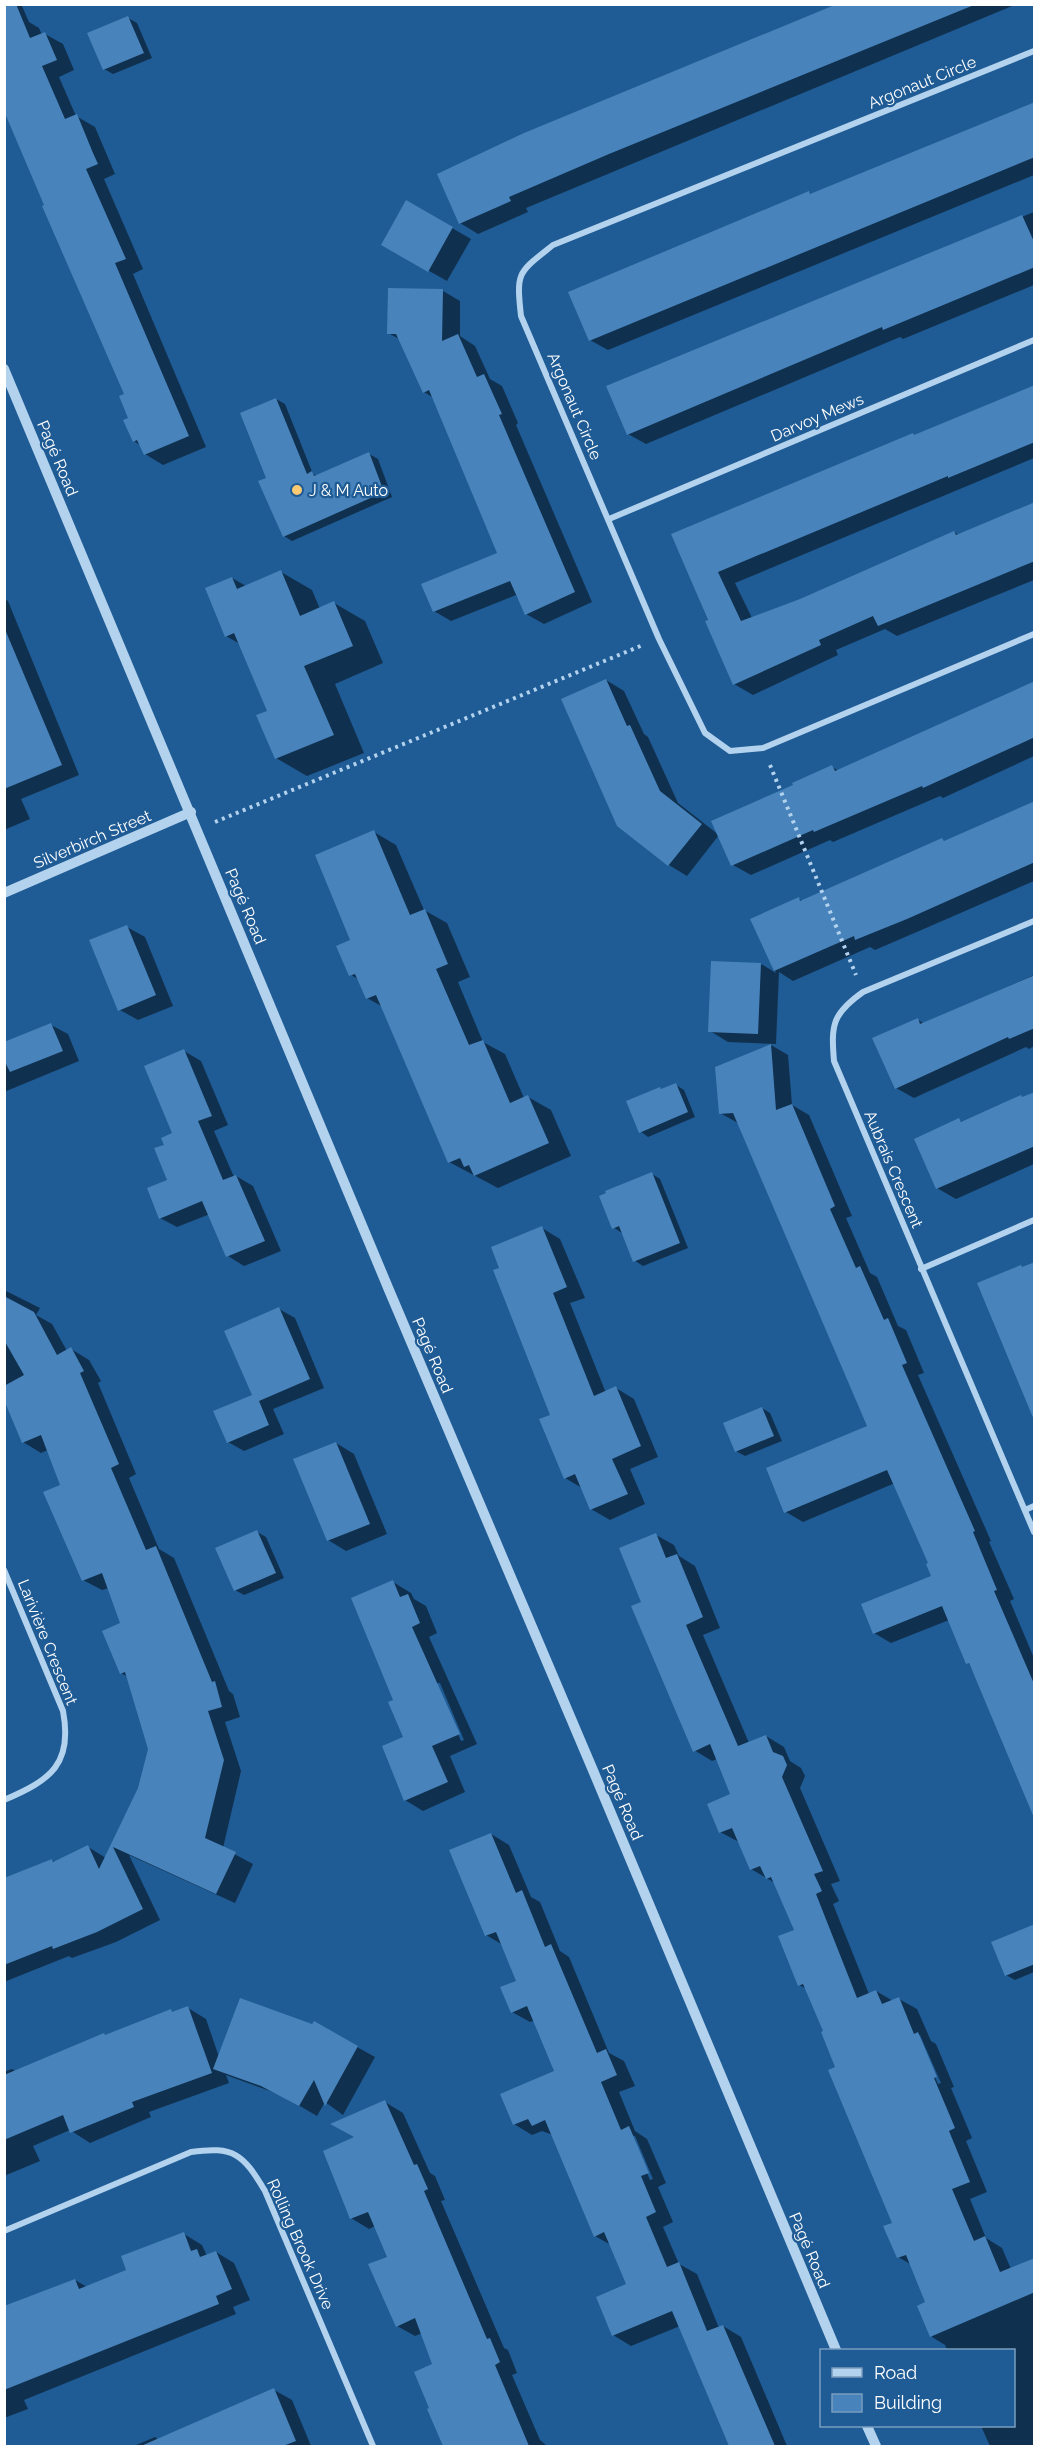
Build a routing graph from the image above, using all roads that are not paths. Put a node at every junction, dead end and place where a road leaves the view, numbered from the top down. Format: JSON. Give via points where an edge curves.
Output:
{"nodes":[{"id":1,"x":1035,"y":51,"type":"edge"},
{"id":2,"x":1035,"y":340,"type":"edge"},
{"id":3,"x":4,"y":369,"type":"edge"},
{"id":4,"x":609,"y":519,"type":"junction"},
{"id":5,"x":1035,"y":634,"type":"edge"},
{"id":6,"x":191,"y":812,"type":"junction"},
{"id":7,"x":4,"y":893,"type":"edge"},
{"id":8,"x":1035,"y":921,"type":"edge"},
{"id":9,"x":1035,"y":1220,"type":"edge"},
{"id":10,"x":921,"y":1269,"type":"junction"},
{"id":11,"x":1035,"y":1506,"type":"edge"},
{"id":12,"x":1025,"y":1510,"type":"junction"},
{"id":13,"x":1035,"y":1532,"type":"edge"},
{"id":14,"x":4,"y":1570,"type":"edge"},
{"id":15,"x":4,"y":1800,"type":"edge"},
{"id":16,"x":4,"y":2231,"type":"edge"},
{"id":17,"x":836,"y":2349,"type":"edge"},
{"id":18,"x":867,"y":2427,"type":"edge"},
{"id":19,"x":373,"y":2446,"type":"edge"},
{"id":20,"x":876,"y":2446,"type":"edge"}],
"edges":[{"from":1,"to":4,"type":"street","name":"Argonaut Circle","via":[[553,245],[526,266],[517,284],[521,316]]},
{"from":2,"to":4,"type":"street","name":"Darvoy Mews"},
{"from":3,"to":6,"type":"street","name":"Pagé Road"},
{"from":4,"to":5,"type":"street","name":"Argonaut Circle","via":[[659,639],[705,733],[730,751],[763,748]]},
{"from":6,"to":7,"type":"street","name":"Silverbirch Street"},
{"from":6,"to":17,"type":"street","name":"Pagé Road"},
{"from":8,"to":10,"type":"street","name":"Aubrais Crescent","via":[[863,992],[844,1006],[831,1031],[834,1061]]},
{"from":9,"to":10,"type":"street"},
{"from":10,"to":12,"type":"street","name":"Aubrais Crescent"},
{"from":11,"to":12,"type":"street"},
{"from":12,"to":13,"type":"street","name":"Aubrais Crescent"},
{"from":14,"to":15,"type":"street","name":"Larivière Crescent","via":[[63,1711],[67,1733],[63,1756],[51,1773],[33,1788]]},
{"from":16,"to":19,"type":"street","name":"Rolling Brook Drive","via":[[191,2152],[217,2149],[234,2155],[250,2165],[265,2191]]},
{"from":18,"to":20,"type":"street"}]}
